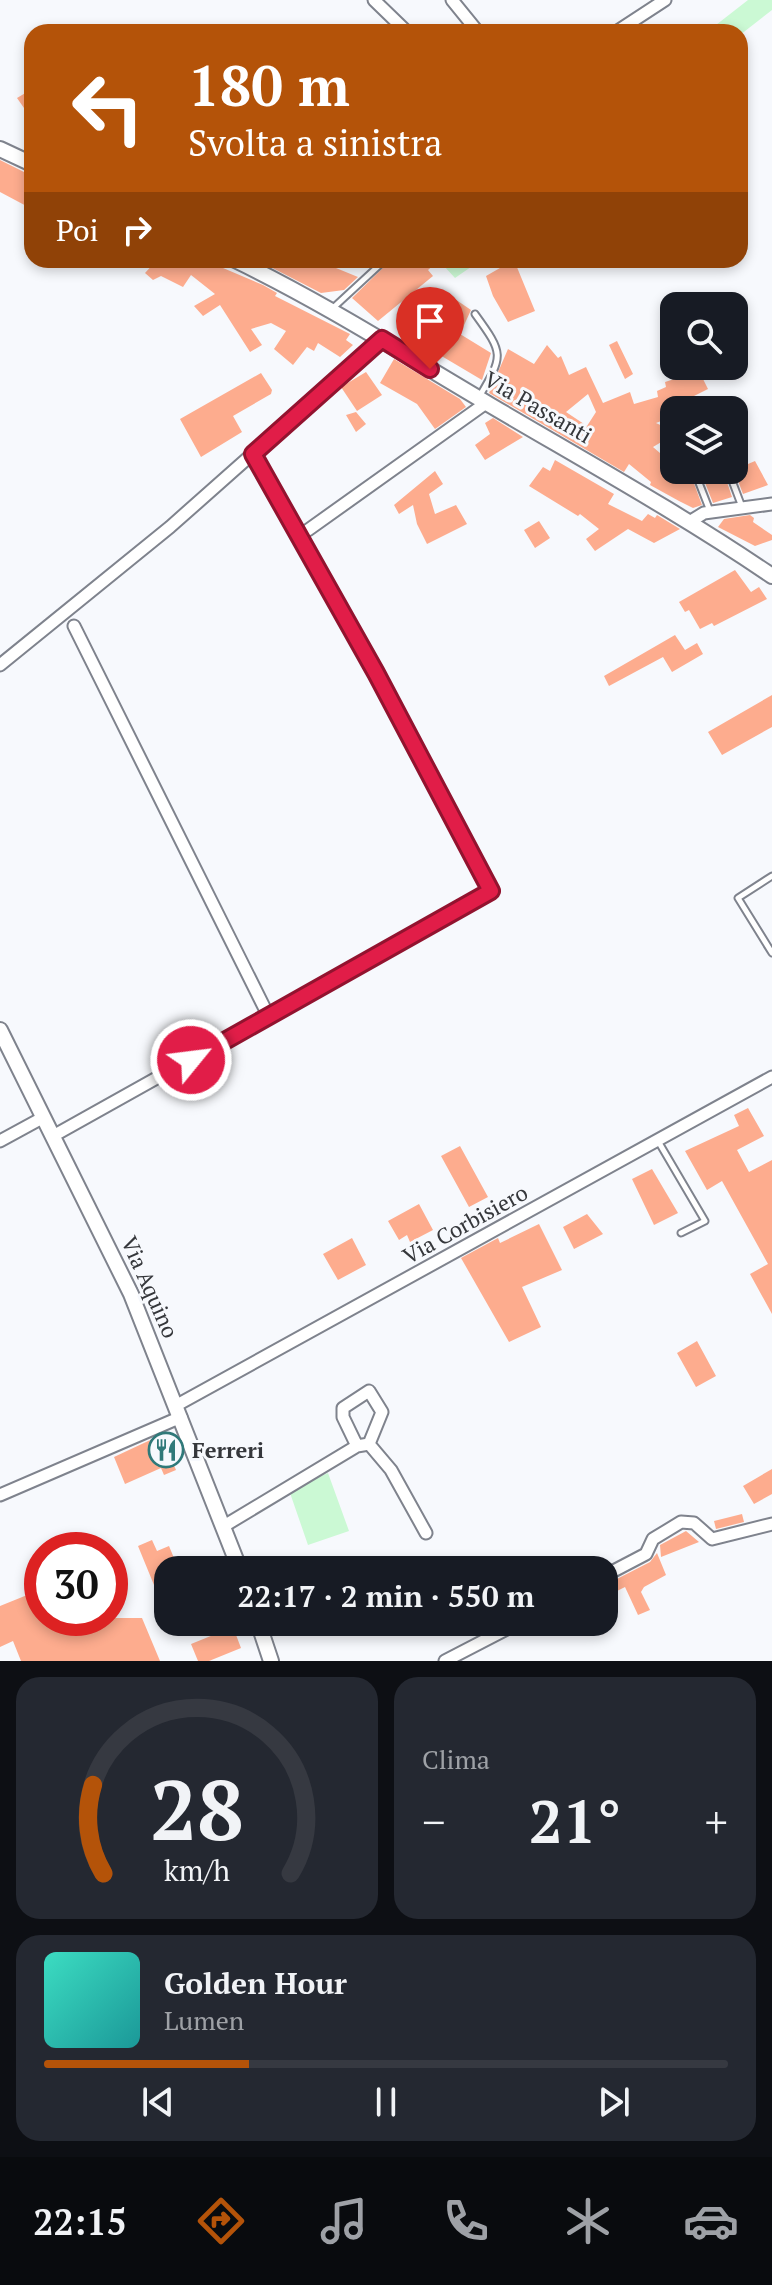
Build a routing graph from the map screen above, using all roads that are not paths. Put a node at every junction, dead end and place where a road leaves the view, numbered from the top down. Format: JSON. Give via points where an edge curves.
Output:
{"nodes":[{"id":1,"x":374,"y":0,"type":"edge"},
{"id":2,"x":452,"y":0,"type":"edge"},
{"id":3,"x":665,"y":0,"type":"edge"},
{"id":4,"x":399,"y":24,"type":"edge"},
{"id":5,"x":472,"y":24,"type":"edge"},
{"id":6,"x":628,"y":24,"type":"edge"},
{"id":7,"x":0,"y":149,"type":"edge"},
{"id":8,"x":24,"y":160,"type":"edge"},
{"id":9,"x":251,"y":268,"type":"edge"},
{"id":10,"x":376,"y":268,"type":"edge"},
{"id":11,"x":332,"y":309,"type":"junction"},
{"id":12,"x":475,"y":314,"type":"dead end"},
{"id":13,"x":382,"y":339,"type":"junction"},
{"id":14,"x":482,"y":401,"type":"junction"},
{"id":15,"x":253,"y":454,"type":"junction"},
{"id":16,"x":700,"y":484,"type":"edge"},
{"id":17,"x":733,"y":484,"type":"edge"},
{"id":18,"x":772,"y":504,"type":"edge"},
{"id":19,"x":742,"y":508,"type":"junction"},
{"id":20,"x":711,"y":512,"type":"junction"},
{"id":21,"x":691,"y":521,"type":"junction"},
{"id":22,"x":308,"y":530,"type":"dead end"},
{"id":23,"x":772,"y":576,"type":"edge"},
{"id":24,"x":74,"y":626,"type":"dead end"},
{"id":25,"x":0,"y":665,"type":"edge"},
{"id":26,"x":772,"y":876,"type":"edge"},
{"id":27,"x":772,"y":953,"type":"edge"},
{"id":28,"x":269,"y":1017,"type":"junction"},
{"id":29,"x":0,"y":1030,"type":"edge"},
{"id":30,"x":772,"y":1077,"type":"edge"},
{"id":31,"x":44,"y":1117,"type":"junction"},
{"id":32,"x":53,"y":1136,"type":"junction"},
{"id":33,"x":658,"y":1140,"type":"junction"},
{"id":34,"x":0,"y":1141,"type":"edge"},
{"id":35,"x":681,"y":1233,"type":"dead end"},
{"id":36,"x":179,"y":1411,"type":"junction"},
{"id":37,"x":0,"y":1495,"type":"edge"},
{"id":38,"x":772,"y":1524,"type":"edge"},
{"id":39,"x":224,"y":1526,"type":"junction"},
{"id":40,"x":426,"y":1533,"type":"dead end"},
{"id":41,"x":235,"y":1556,"type":"edge"},
{"id":42,"x":618,"y":1569,"type":"edge"},
{"id":43,"x":263,"y":1636,"type":"edge"},
{"id":44,"x":493,"y":1636,"type":"edge"},
{"id":45,"x":271,"y":1661,"type":"edge"},
{"id":46,"x":445,"y":1661,"type":"edge"}],
"edges":[{"from":1,"to":4,"type":"street"},
{"from":2,"to":5,"type":"street"},
{"from":3,"to":6,"type":"street"},
{"from":7,"to":8,"type":"street"},
{"from":9,"to":11,"type":"street","name":"Via Passanti"},
{"from":10,"to":11,"type":"lane"},
{"from":11,"to":13,"type":"street","name":"Via Passanti"},
{"from":12,"to":14,"type":"lane","via":[[499,347],[499,362]]},
{"from":13,"to":14,"type":"street","name":"Via Passanti"},
{"from":13,"to":15,"type":"street"},
{"from":14,"to":21,"type":"street","name":"Via Passanti"},
{"from":14,"to":22,"type":"street"},
{"from":15,"to":25,"type":"street"},
{"from":15,"to":28,"type":"street","via":[[491,891]]},
{"from":16,"to":20,"type":"lane"},
{"from":17,"to":19,"type":"lane"},
{"from":18,"to":19,"type":"street"},
{"from":19,"to":20,"type":"street"},
{"from":20,"to":21,"type":"street"},
{"from":21,"to":23,"type":"street","name":"Via Passanti"},
{"from":24,"to":28,"type":"street"},
{"from":26,"to":27,"type":"lane","via":[[738,898]]},
{"from":28,"to":32,"type":"street"},
{"from":29,"to":31,"type":"street","name":"Via Aquino"},
{"from":30,"to":33,"type":"street","name":"Via Corbisiero"},
{"from":31,"to":32,"type":"street","name":"Via Aquino"},
{"from":31,"to":34,"type":"street"},
{"from":32,"to":36,"type":"street","name":"Via Aquino","via":[[131,1294]]},
{"from":33,"to":35,"type":"lane","via":[[705,1221]]},
{"from":33,"to":36,"type":"street","name":"Via Corbisiero"},
{"from":36,"to":37,"type":"street","name":"Via Corbisiero"},
{"from":36,"to":39,"type":"street","name":"Via Aquino"},
{"from":38,"to":42,"type":"street","via":[[712,1539],[694,1523],[681,1522],[653,1539],[646,1554]]},
{"from":39,"to":40,"type":"street","via":[[363,1445],[391,1470]]},
{"from":39,"to":41,"type":"street","name":"Via Aquino"},
{"from":43,"to":45,"type":"street"},
{"from":44,"to":46,"type":"street"}]}
